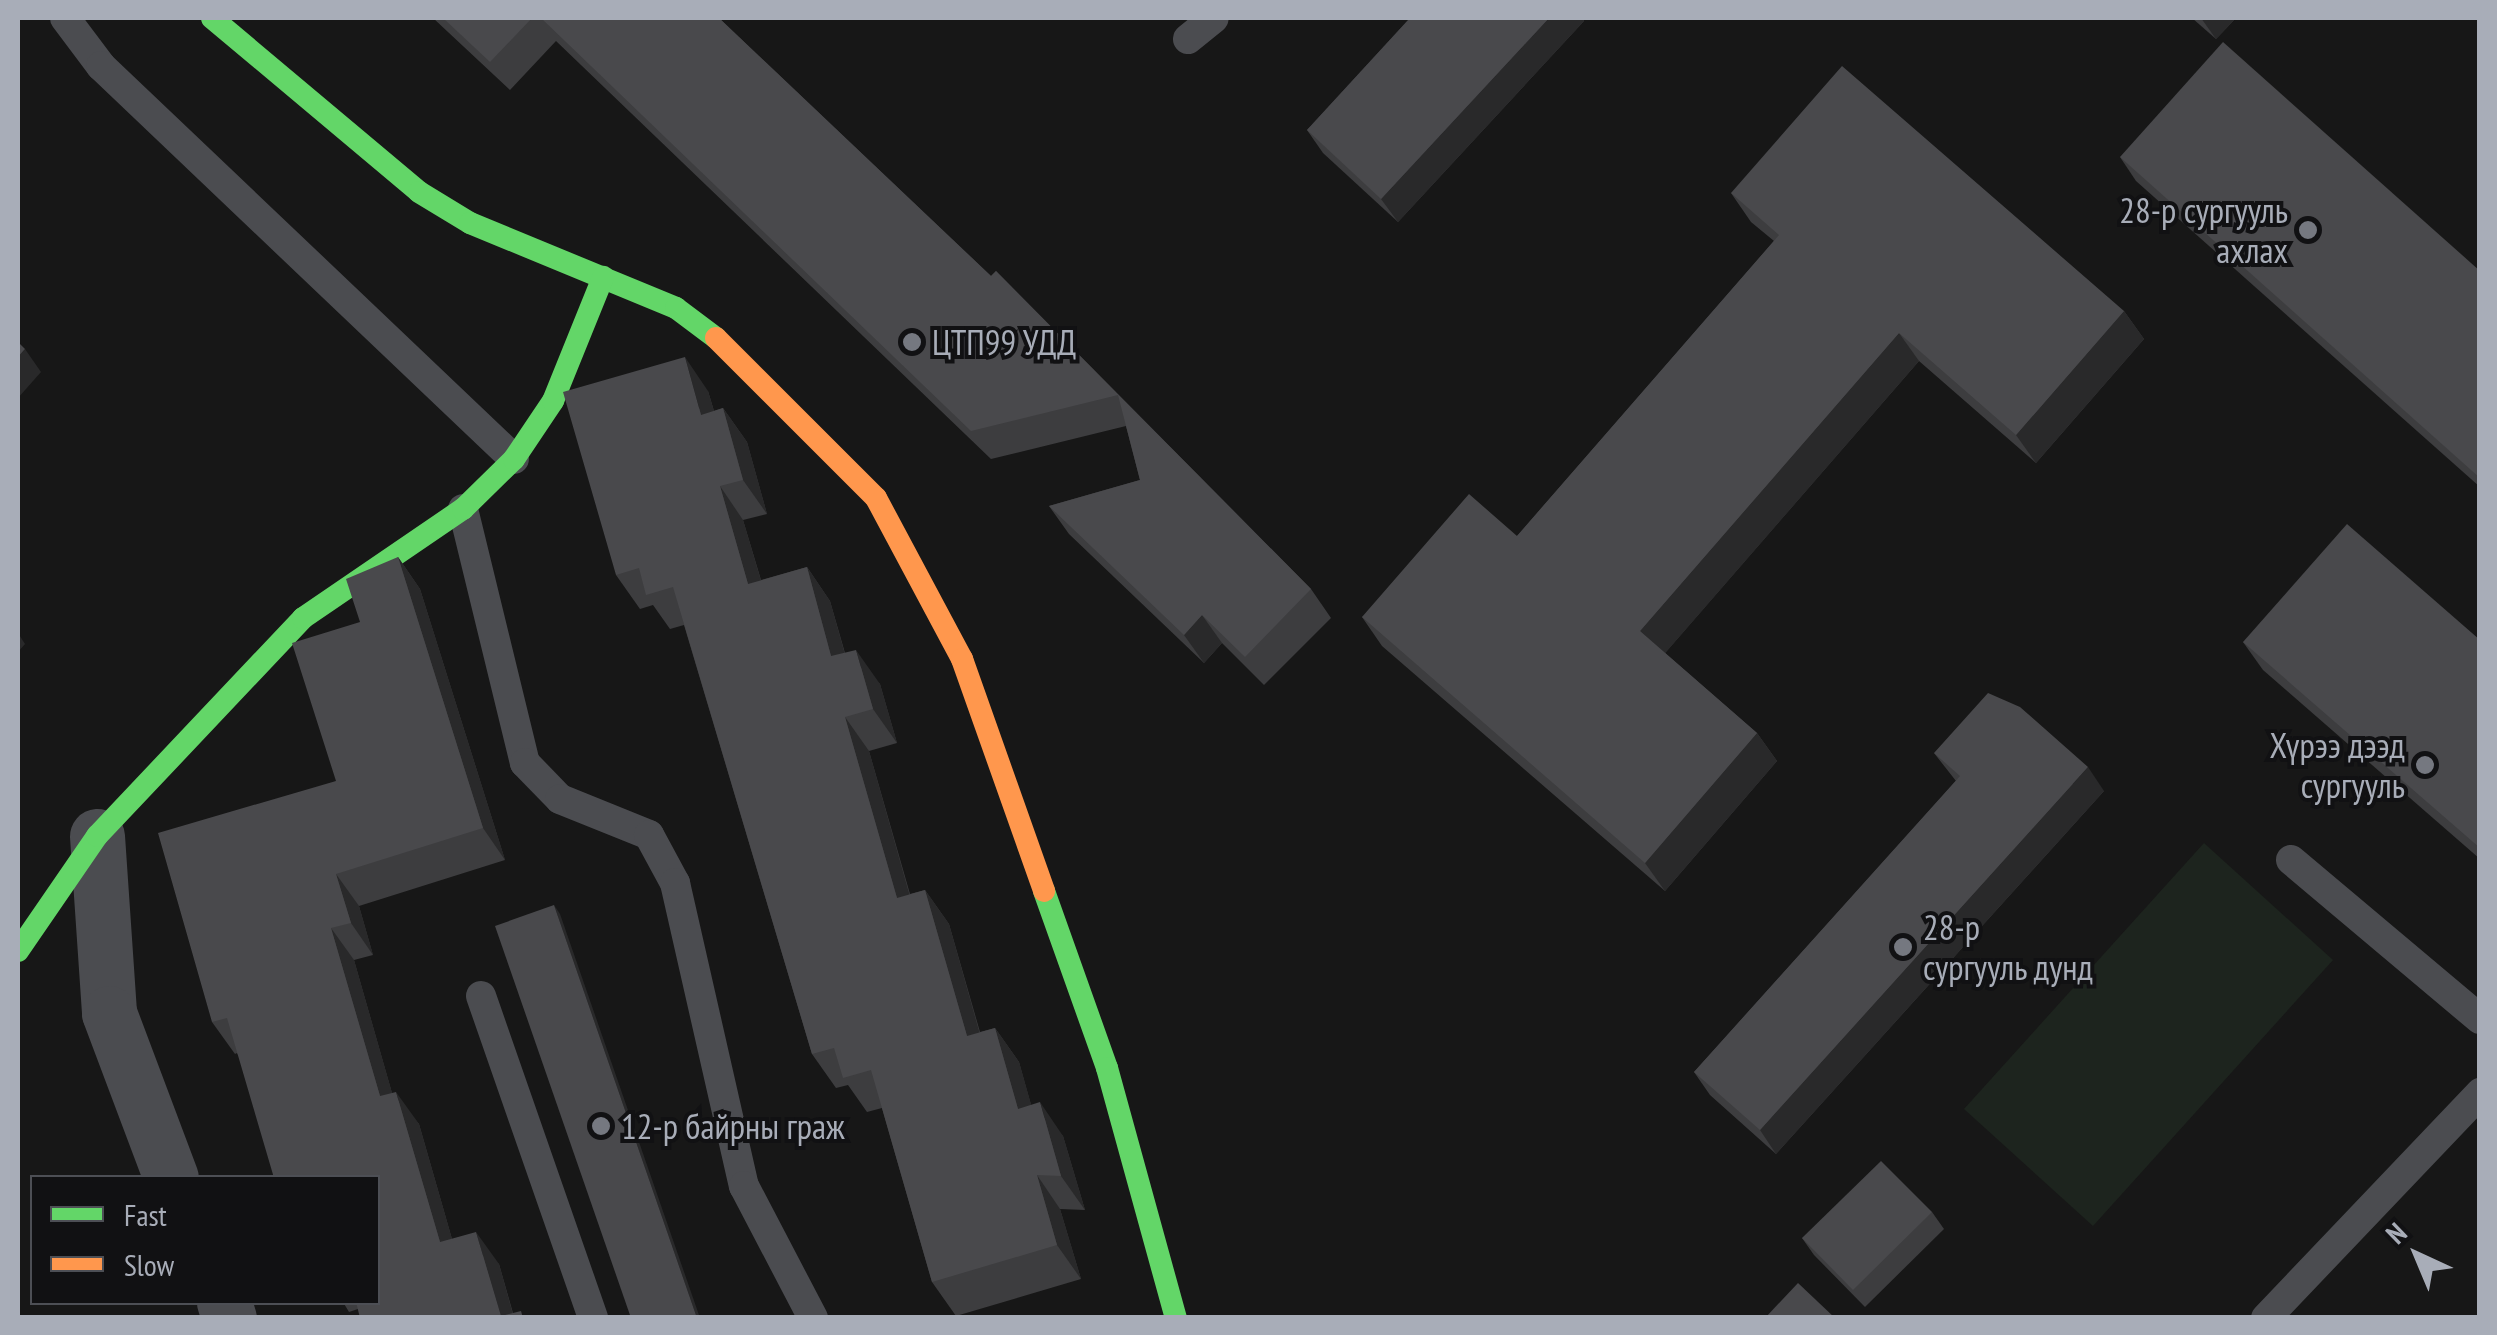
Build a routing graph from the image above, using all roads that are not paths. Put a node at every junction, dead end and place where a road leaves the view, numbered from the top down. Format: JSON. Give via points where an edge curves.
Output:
{"nodes":[{"id":1,"x":65,"y":18,"type":"edge"},
{"id":2,"x":212,"y":18,"type":"edge"},
{"id":3,"x":1214,"y":18,"type":"edge"},
{"id":4,"x":1188,"y":39,"type":"dead end"},
{"id":5,"x":603,"y":277,"type":"junction"},
{"id":6,"x":514,"y":459,"type":"junction"},
{"id":7,"x":463,"y":509,"type":"junction"},
{"id":8,"x":97,"y":836,"type":"junction"},
{"id":9,"x":2290,"y":860,"type":"dead end"},
{"id":10,"x":18,"y":951,"type":"edge"},
{"id":11,"x":481,"y":996,"type":"dead end"},
{"id":12,"x":2480,"y":1018,"type":"edge"},
{"id":13,"x":2480,"y":1093,"type":"edge"},
{"id":14,"x":170,"y":1175,"type":"edge"},
{"id":15,"x":592,"y":1318,"type":"edge"},
{"id":16,"x":813,"y":1318,"type":"edge"},
{"id":17,"x":1176,"y":1318,"type":"edge"},
{"id":18,"x":2266,"y":1318,"type":"edge"}],
"edges":[{"from":1,"to":6,"type":"lane","via":[[101,66]]},
{"from":2,"to":5,"type":"street","via":[[419,192],[470,223]]},
{"from":3,"to":4,"type":"lane"},
{"from":5,"to":6,"type":"street","via":[[553,401]]},
{"from":5,"to":17,"type":"street","via":[[676,308],[722,344],[876,498],[962,658],[1107,1068]]},
{"from":6,"to":7,"type":"street"},
{"from":7,"to":8,"type":"street","via":[[303,618]]},
{"from":7,"to":16,"type":"lane","via":[[526,762],[560,798],[649,836],[675,883],[744,1186]]},
{"from":8,"to":10,"type":"street"},
{"from":8,"to":14,"type":"street","via":[[109,1013]]},
{"from":9,"to":12,"type":"lane"},
{"from":11,"to":15,"type":"lane"},
{"from":13,"to":18,"type":"lane"}]}
